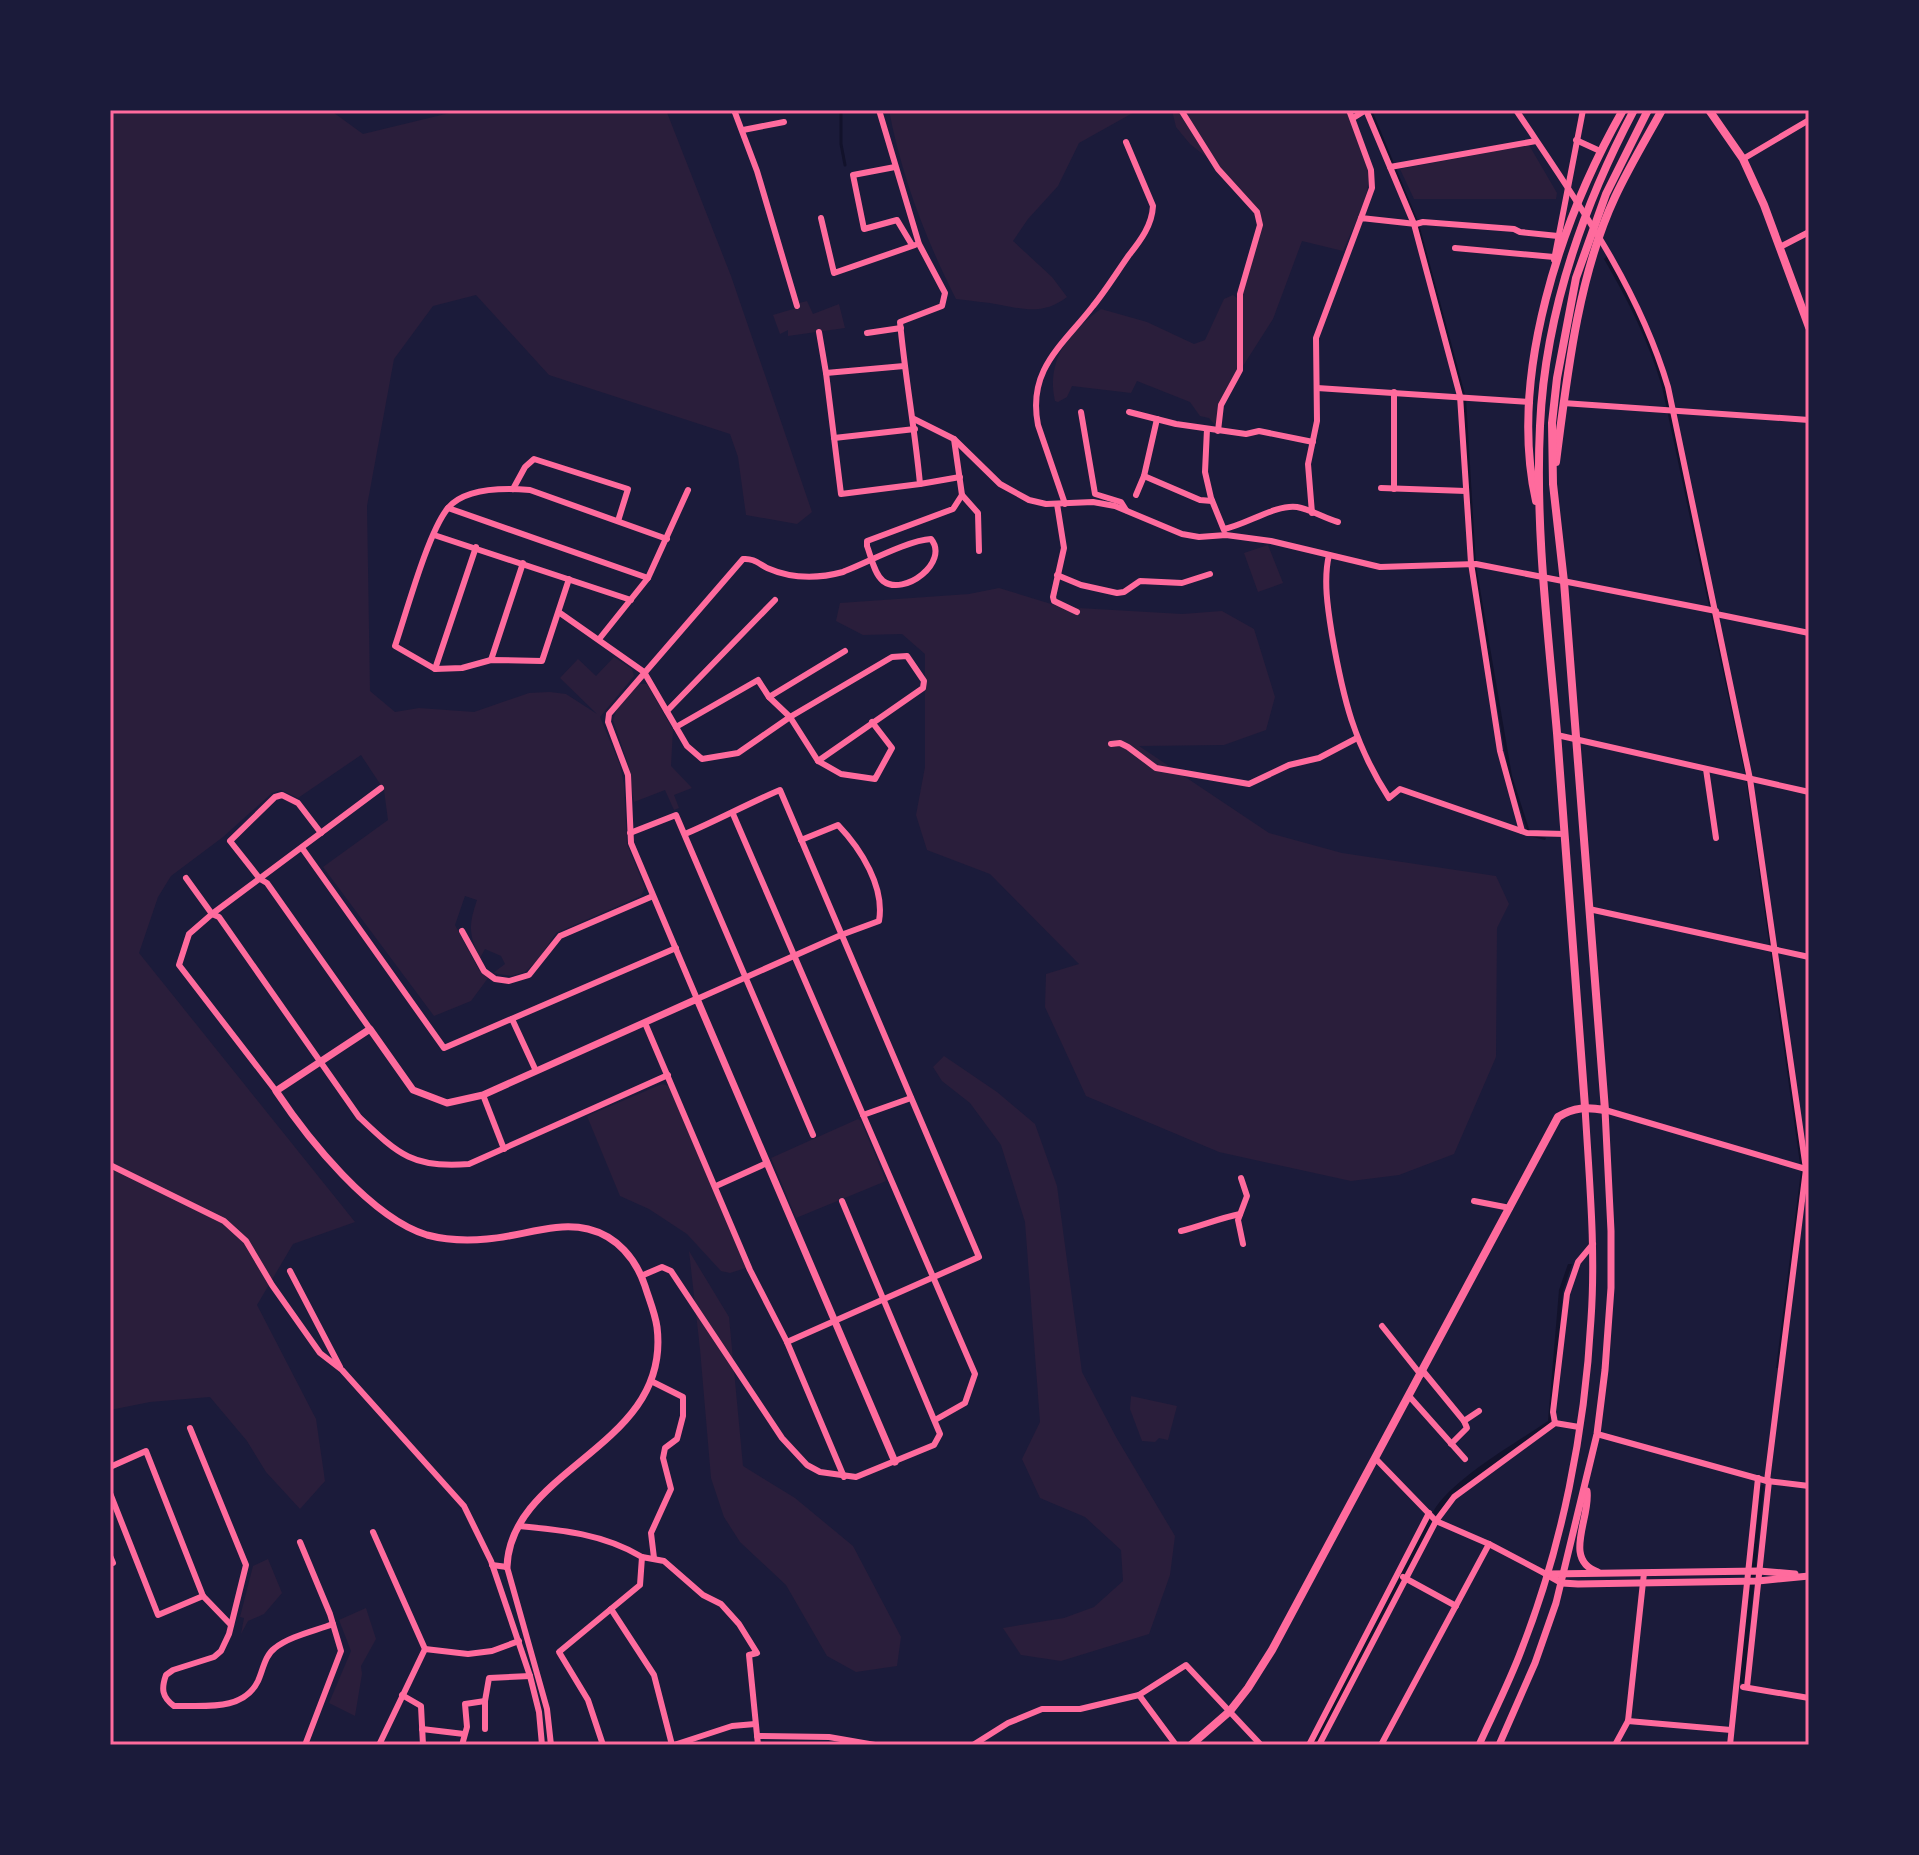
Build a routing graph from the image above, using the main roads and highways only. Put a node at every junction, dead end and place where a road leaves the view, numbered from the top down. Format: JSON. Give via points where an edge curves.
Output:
{"nodes":[{"id":1,"x":1623,"y":110,"type":"edge"},
{"id":2,"x":1634,"y":110,"type":"edge"},
{"id":3,"x":1648,"y":110,"type":"edge"},
{"id":4,"x":1662,"y":110,"type":"edge"},
{"id":5,"x":1709,"y":110,"type":"edge"},
{"id":6,"x":1809,"y":327,"type":"edge"},
{"id":7,"x":1553,"y":484,"type":"junction"},
{"id":8,"x":1540,"y":521,"type":"junction"},
{"id":9,"x":1585,"y":1107,"type":"junction"},
{"id":10,"x":1191,"y":1745,"type":"edge"}],
"edges":[{"from":1,"to":8,"type":"main road","via":[[1554,262],[1537,345],[1530,475]]},
{"from":2,"to":8,"type":"main road","via":[[1579,232],[1561,288],[1540,424]]},
{"from":3,"to":7,"type":"main road","via":[[1621,159],[1576,278],[1557,378]]},
{"from":4,"to":7,"type":"main road","via":[[1614,199],[1600,239],[1574,339]]},
{"from":5,"to":6,"type":"main road","via":[[1743,159]]},
{"from":7,"to":9,"type":"main road","via":[[1605,1110]]},
{"from":8,"to":9,"type":"main road"},
{"from":9,"to":10,"type":"main road","via":[[1558,1117],[1272,1650],[1230,1711]]}]}
